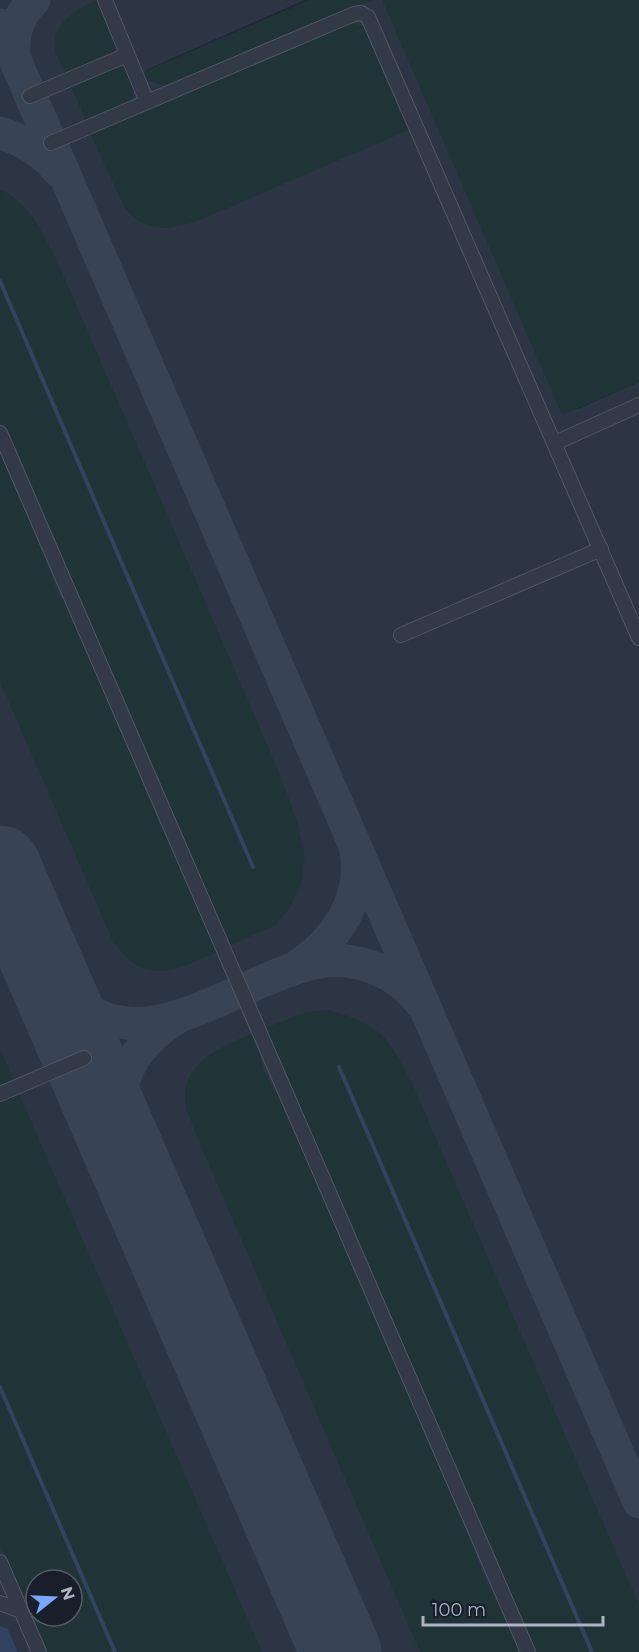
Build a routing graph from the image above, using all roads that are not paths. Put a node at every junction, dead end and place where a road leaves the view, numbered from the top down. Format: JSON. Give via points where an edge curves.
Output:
{"nodes":[{"id":1,"x":105,"y":0,"type":"edge"},
{"id":2,"x":127,"y":55,"type":"junction"},
{"id":3,"x":30,"y":96,"type":"dead end"},
{"id":4,"x":147,"y":102,"type":"junction"},
{"id":5,"x":51,"y":143,"type":"dead end"},
{"id":6,"x":639,"y":405,"type":"edge"},
{"id":7,"x":0,"y":433,"type":"edge"},
{"id":8,"x":555,"y":443,"type":"junction"},
{"id":9,"x":601,"y":549,"type":"junction"},
{"id":10,"x":401,"y":635,"type":"dead end"},
{"id":11,"x":639,"y":638,"type":"edge"},
{"id":12,"x":84,"y":1058,"type":"dead end"},
{"id":13,"x":0,"y":1094,"type":"edge"},
{"id":14,"x":0,"y":1562,"type":"edge"},
{"id":15,"x":0,"y":1603,"type":"edge"},
{"id":16,"x":21,"y":1611,"type":"junction"},
{"id":17,"x":39,"y":1652,"type":"edge"},
{"id":18,"x":528,"y":1652,"type":"edge"}],
"edges":[{"from":1,"to":2,"type":"lane"},
{"from":2,"to":3,"type":"lane"},
{"from":2,"to":4,"type":"lane"},
{"from":4,"to":5,"type":"lane"},
{"from":4,"to":8,"type":"lane","via":[[354,14],[369,17]]},
{"from":6,"to":8,"type":"lane"},
{"from":7,"to":18,"type":"lane"},
{"from":8,"to":9,"type":"lane"},
{"from":9,"to":10,"type":"lane"},
{"from":9,"to":11,"type":"lane"},
{"from":12,"to":13,"type":"lane"},
{"from":14,"to":16,"type":"lane"},
{"from":15,"to":16,"type":"lane"},
{"from":16,"to":17,"type":"lane"}]}
